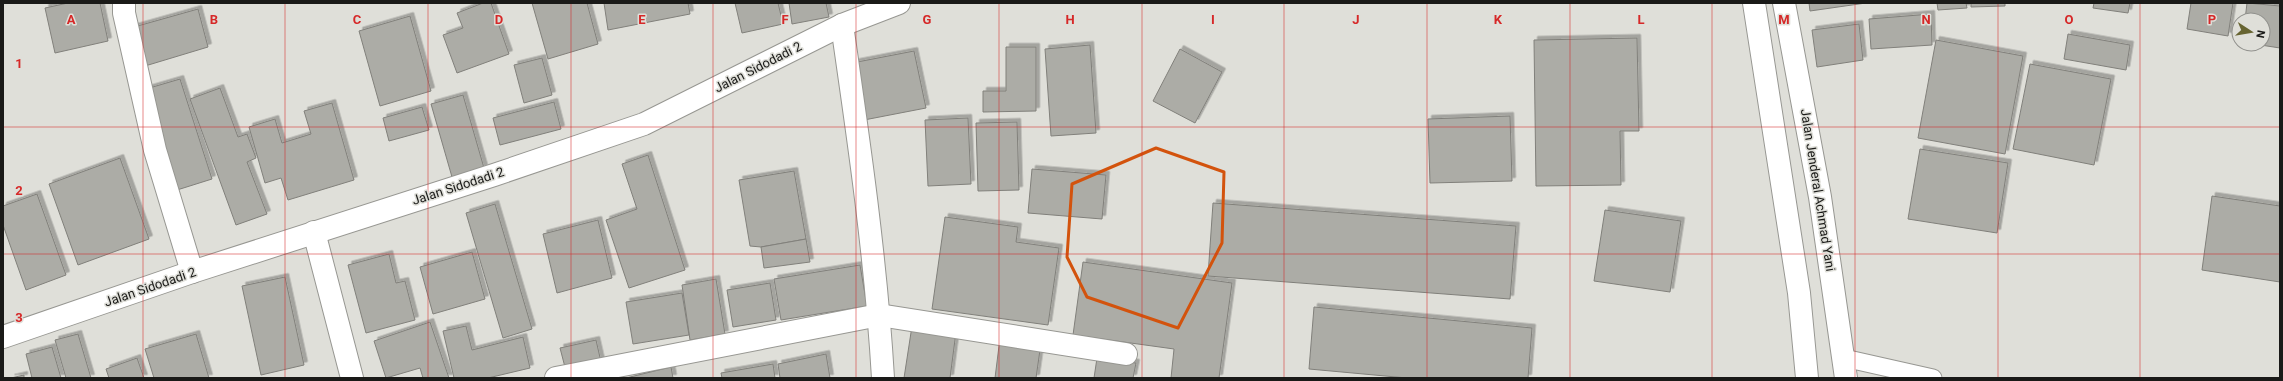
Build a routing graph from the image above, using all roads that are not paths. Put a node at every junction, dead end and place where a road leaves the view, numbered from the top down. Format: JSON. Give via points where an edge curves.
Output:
{"nodes":[{"id":1,"x":124,"y":3,"type":"edge"},
{"id":2,"x":899,"y":3,"type":"edge"},
{"id":3,"x":1754,"y":3,"type":"edge"},
{"id":4,"x":1784,"y":3,"type":"edge"},
{"id":5,"x":842,"y":25,"type":"junction"},
{"id":6,"x":314,"y":232,"type":"junction"},
{"id":7,"x":192,"y":272,"type":"junction"},
{"id":8,"x":879,"y":315,"type":"junction"},
{"id":9,"x":3,"y":337,"type":"edge"},
{"id":10,"x":1126,"y":354,"type":"dead end"},
{"id":11,"x":1845,"y":368,"type":"edge"},
{"id":12,"x":352,"y":378,"type":"edge"},
{"id":13,"x":556,"y":378,"type":"edge"},
{"id":14,"x":883,"y":378,"type":"edge"},
{"id":15,"x":1807,"y":378,"type":"edge"},
{"id":16,"x":1933,"y":378,"type":"edge"}],
"edges":[{"from":1,"to":7,"type":"main road","via":[[124,13],[155,150]]},
{"from":2,"to":5,"type":"main road","name":"Jalan Sidodadi 2"},
{"from":3,"to":15,"type":"main road","via":[[1799,293]]},
{"from":4,"to":11,"type":"main road","name":"Jalan Jenderal Achmad Yani","via":[[1805,109]]},
{"from":5,"to":6,"type":"main road","name":"Jalan Sidodadi 2","via":[[644,124]]},
{"from":5,"to":8,"type":"main road","via":[[865,185]]},
{"from":6,"to":7,"type":"main road","name":"Jalan Sidodadi 2"},
{"from":6,"to":12,"type":"main road"},
{"from":7,"to":9,"type":"main road","name":"Jalan Sidodadi 2"},
{"from":8,"to":10,"type":"main road"},
{"from":8,"to":13,"type":"main road"},
{"from":8,"to":14,"type":"main road"},
{"from":11,"to":16,"type":"lane"}]}
